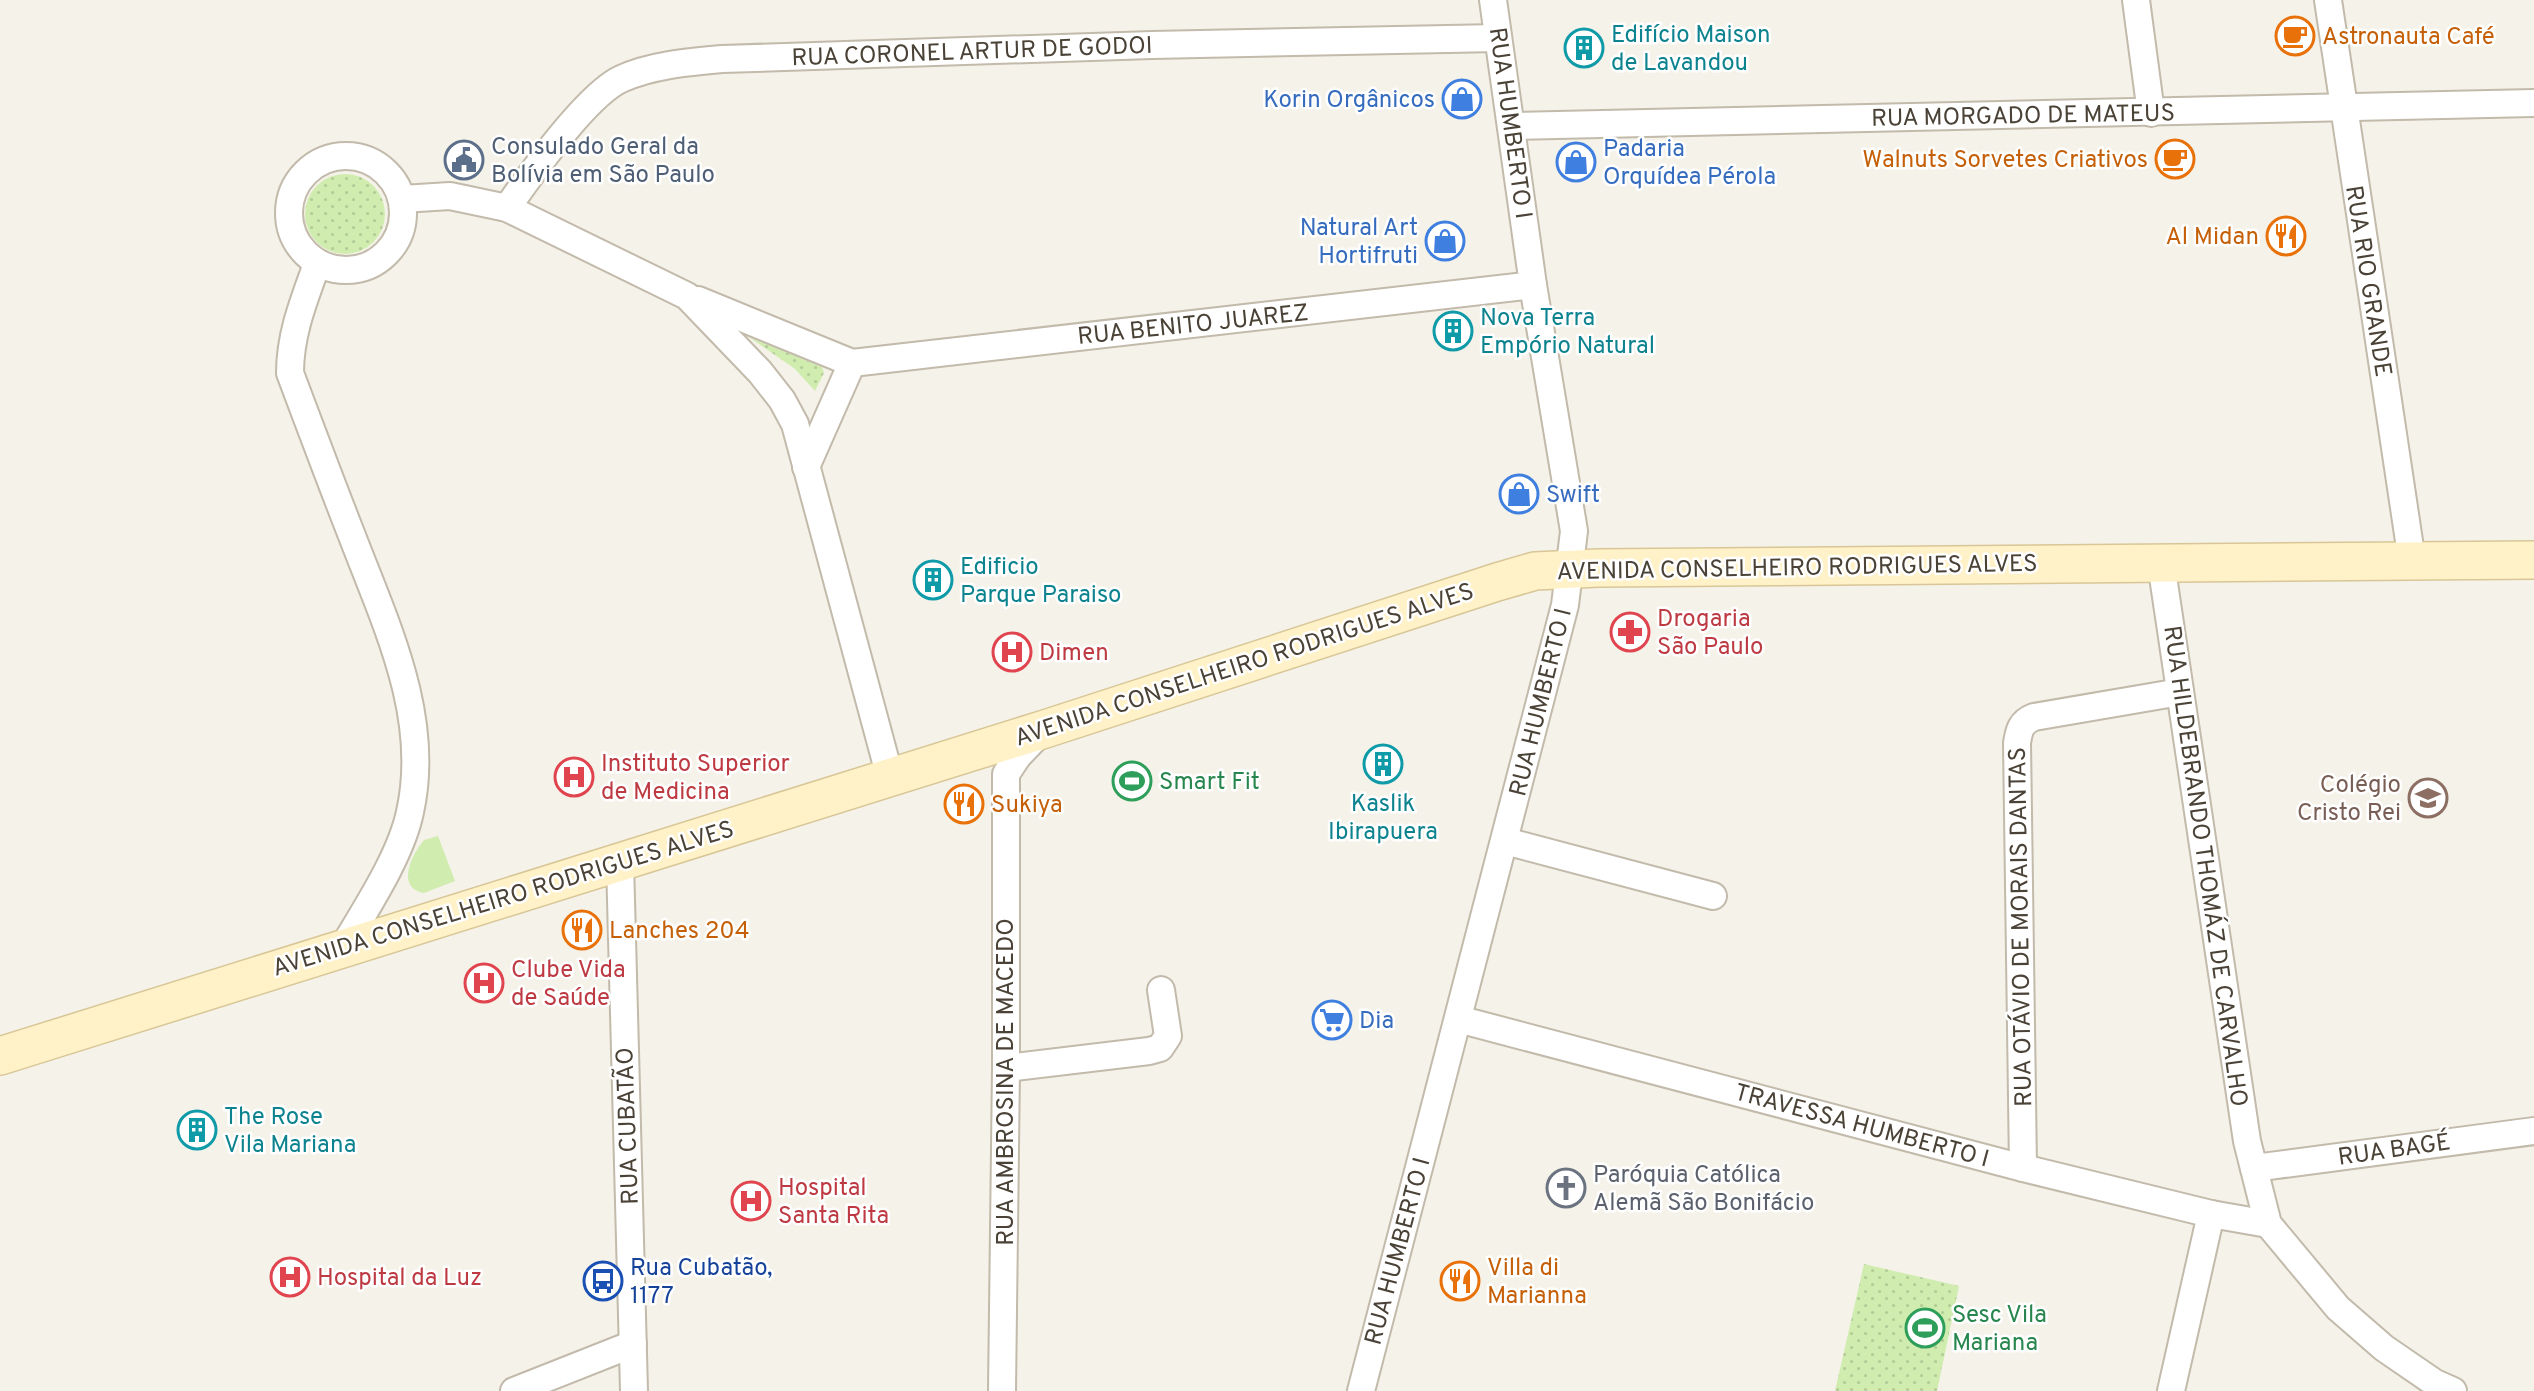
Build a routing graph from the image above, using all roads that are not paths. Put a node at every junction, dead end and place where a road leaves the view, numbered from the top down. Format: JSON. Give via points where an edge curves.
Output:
{"nodes":[{"id":1,"x":1493,"y":0,"type":"edge"},
{"id":2,"x":2136,"y":0,"type":"edge"},
{"id":3,"x":2328,"y":0,"type":"edge"},
{"id":4,"x":1499,"y":38,"type":"junction"},
{"id":5,"x":2534,"y":103,"type":"edge"},
{"id":6,"x":2342,"y":107,"type":"junction"},
{"id":7,"x":2151,"y":113,"type":"junction"},
{"id":8,"x":1511,"y":126,"type":"junction"},
{"id":9,"x":402,"y":199,"type":"junction"},
{"id":10,"x":507,"y":208,"type":"junction"},
{"id":11,"x":317,"y":264,"type":"junction"},
{"id":12,"x":1533,"y":285,"type":"junction"},
{"id":13,"x":687,"y":296,"type":"junction"},
{"id":14,"x":852,"y":363,"type":"junction"},
{"id":15,"x":806,"y":467,"type":"junction"},
{"id":16,"x":2534,"y":560,"type":"edge"},
{"id":17,"x":2412,"y":561,"type":"junction"},
{"id":18,"x":2161,"y":563,"type":"junction"},
{"id":19,"x":1571,"y":569,"type":"junction"},
{"id":20,"x":2180,"y":692,"type":"junction"},
{"id":21,"x":1045,"y":729,"type":"junction"},
{"id":22,"x":952,"y":758,"type":"junction"},
{"id":23,"x":1006,"y":774,"type":"junction"},
{"id":24,"x":890,"y":777,"type":"junction"},
{"id":25,"x":1505,"y":841,"type":"junction"},
{"id":26,"x":620,"y":862,"type":"junction"},
{"id":27,"x":1713,"y":897,"type":"dead end"},
{"id":28,"x":342,"y":949,"type":"junction"},
{"id":29,"x":1161,"y":990,"type":"dead end"},
{"id":30,"x":1458,"y":1019,"type":"junction"},
{"id":31,"x":0,"y":1056,"type":"edge"},
{"id":32,"x":1006,"y":1068,"type":"junction"},
{"id":33,"x":2534,"y":1131,"type":"edge"},
{"id":34,"x":2023,"y":1168,"type":"junction"},
{"id":35,"x":2253,"y":1168,"type":"junction"},
{"id":36,"x":2211,"y":1214,"type":"junction"},
{"id":37,"x":2268,"y":1224,"type":"junction"},
{"id":38,"x":633,"y":1344,"type":"junction"},
{"id":39,"x":514,"y":1391,"type":"edge"},
{"id":40,"x":634,"y":1391,"type":"edge"},
{"id":41,"x":1002,"y":1391,"type":"edge"},
{"id":42,"x":1361,"y":1391,"type":"edge"},
{"id":43,"x":2171,"y":1391,"type":"edge"},
{"id":44,"x":2453,"y":1391,"type":"edge"}],
"edges":[{"from":1,"to":4,"type":"street","name":"RUA HUMBERTO I"},
{"from":2,"to":7,"type":"street"},
{"from":3,"to":6,"type":"street","name":"RUA RIO GRANDE"},
{"from":4,"to":8,"type":"street","name":"RUA HUMBERTO I"},
{"from":4,"to":10,"type":"street","name":"RUA CORONEL ARTUR DE GODOI","via":[[690,62],[622,78],[600,92]]},
{"from":5,"to":6,"type":"street","name":"RUA MORGADO DE MATEUS"},
{"from":6,"to":7,"type":"street","name":"RUA MORGADO DE MATEUS"},
{"from":6,"to":17,"type":"street","name":"RUA RIO GRANDE"},
{"from":7,"to":8,"type":"street","name":"RUA MORGADO DE MATEUS"},
{"from":8,"to":12,"type":"street","name":"RUA HUMBERTO I"},
{"from":9,"to":10,"type":"street","via":[[450,196]]},
{"from":9,"to":11,"type":"street","via":[[402,228],[385,255],[357,270]]},
{"from":9,"to":11,"type":"street","via":[[388,176],[368,160],[335,157],[306,172],[296,185],[288,216],[299,247]]},
{"from":10,"to":13,"type":"street"},
{"from":11,"to":28,"type":"street","via":[[299,313],[290,373],[398,656],[412,711],[416,761],[410,813],[390,865]]},
{"from":12,"to":14,"type":"street","name":"RUA BENITO JUAREZ"},
{"from":12,"to":19,"type":"street","name":"RUA HUMBERTO I","via":[[1574,531]]},
{"from":13,"to":14,"type":"street"},
{"from":13,"to":15,"type":"street","via":[[782,400],[795,424]]},
{"from":14,"to":15,"type":"street"},
{"from":15,"to":24,"type":"street"},
{"from":16,"to":17,"type":"street","name":"AVENIDA CONSELHEIRO RODRIGUES ALVES"},
{"from":17,"to":18,"type":"street","name":"AVENIDA CONSELHEIRO RODRIGUES ALVES"},
{"from":18,"to":19,"type":"street","name":"AVENIDA CONSELHEIRO RODRIGUES ALVES"},
{"from":18,"to":20,"type":"street","name":"RUA HILDEBRANDO THOMÁZ DE CARVALHO"},
{"from":19,"to":21,"type":"street","name":"AVENIDA CONSELHEIRO RODRIGUES ALVES","via":[[1535,571],[1497,582]]},
{"from":19,"to":25,"type":"street","name":"RUA HUMBERTO I"},
{"from":20,"to":34,"type":"street","name":"RUA OTÁVIO DE MORAIS DANTAS","via":[[2034,717],[2019,730]]},
{"from":20,"to":35,"type":"street","name":"RUA HILDEBRANDO THOMÁZ DE CARVALHO"},
{"from":21,"to":22,"type":"street","name":"AVENIDA CONSELHEIRO RODRIGUES ALVES"},
{"from":21,"to":23,"type":"street"},
{"from":22,"to":23,"type":"street"},
{"from":22,"to":24,"type":"street","name":"AVENIDA CONSELHEIRO RODRIGUES ALVES"},
{"from":23,"to":32,"type":"street","name":"RUA AMBROSINA DE MACEDO"},
{"from":24,"to":26,"type":"street","name":"AVENIDA CONSELHEIRO RODRIGUES ALVES"},
{"from":25,"to":27,"type":"street"},
{"from":25,"to":30,"type":"street","name":"RUA HUMBERTO I"},
{"from":26,"to":28,"type":"street","name":"AVENIDA CONSELHEIRO RODRIGUES ALVES"},
{"from":26,"to":38,"type":"street","name":"RUA CUBATÃO"},
{"from":28,"to":31,"type":"street","name":"AVENIDA CONSELHEIRO RODRIGUES ALVES"},
{"from":29,"to":32,"type":"street","via":[[1168,1037],[1160,1048]]},
{"from":30,"to":34,"type":"street","name":"TRAVESSA HUMBERTO I"},
{"from":30,"to":42,"type":"street","name":"RUA HUMBERTO I"},
{"from":32,"to":41,"type":"street","name":"RUA AMBROSINA DE MACEDO"},
{"from":33,"to":35,"type":"street","name":"RUA BAGÉ"},
{"from":34,"to":36,"type":"street","name":"TRAVESSA HUMBERTO I"},
{"from":35,"to":37,"type":"street","name":"RUA HILDEBRANDO THOMÁZ DE CARVALHO"},
{"from":36,"to":37,"type":"street","name":"TRAVESSA HUMBERTO I"},
{"from":36,"to":43,"type":"street"},
{"from":37,"to":44,"type":"street","via":[[2338,1308],[2384,1348]]},
{"from":38,"to":39,"type":"street"},
{"from":38,"to":40,"type":"street","name":"RUA CUBATÃO"}]}
